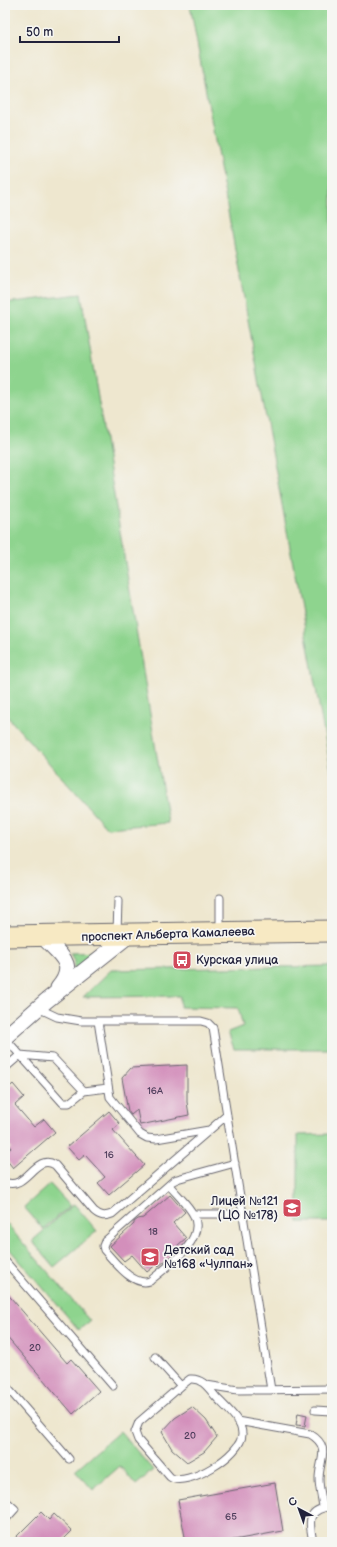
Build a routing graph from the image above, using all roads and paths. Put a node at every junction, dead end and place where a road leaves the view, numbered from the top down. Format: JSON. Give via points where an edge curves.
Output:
{"nodes":[{"id":1,"x":220,"y":898,"type":"dead end"},
{"id":2,"x":118,"y":901,"type":"dead end"},
{"id":3,"x":332,"y":931,"type":"edge"},
{"id":4,"x":220,"y":932,"type":"junction"},
{"id":5,"x":122,"y":935,"type":"junction"},
{"id":6,"x":5,"y":936,"type":"edge"},
{"id":7,"x":43,"y":937,"type":"junction"},
{"id":8,"x":42,"y":1005,"type":"junction"},
{"id":9,"x":98,"y":1021,"type":"junction"},
{"id":10,"x":5,"y":1037,"type":"edge"},
{"id":11,"x":20,"y":1055,"type":"junction"},
{"id":12,"x":5,"y":1068,"type":"edge"},
{"id":13,"x":108,"y":1088,"type":"junction"},
{"id":14,"x":84,"y":1091,"type":"junction"},
{"id":15,"x":227,"y":1115,"type":"junction"},
{"id":16,"x":210,"y":1130,"type":"junction"},
{"id":17,"x":235,"y":1163,"type":"junction"},
{"id":18,"x":5,"y":1182,"type":"edge"},
{"id":19,"x":168,"y":1185,"type":"junction"},
{"id":20,"x":193,"y":1214,"type":"junction"},
{"id":21,"x":243,"y":1214,"type":"junction"},
{"id":22,"x":5,"y":1261,"type":"edge"},
{"id":23,"x":156,"y":1357,"type":"dead end"},
{"id":24,"x":5,"y":1384,"type":"edge"},
{"id":25,"x":206,"y":1385,"type":"junction"},
{"id":26,"x":113,"y":1386,"type":"dead end"},
{"id":27,"x":181,"y":1386,"type":"junction"},
{"id":28,"x":332,"y":1389,"type":"edge"},
{"id":29,"x":271,"y":1390,"type":"junction"},
{"id":30,"x":315,"y":1410,"type":"dead end"},
{"id":31,"x":332,"y":1411,"type":"edge"},
{"id":32,"x":237,"y":1421,"type":"junction"},
{"id":33,"x":69,"y":1459,"type":"dead end"},
{"id":34,"x":5,"y":1500,"type":"edge"},
{"id":35,"x":332,"y":1506,"type":"edge"},
{"id":36,"x":323,"y":1507,"type":"junction"},
{"id":37,"x":5,"y":1520,"type":"edge"},
{"id":38,"x":313,"y":1542,"type":"edge"}],
"edges":[{"from":1,"to":4,"type":"lane"},
{"from":2,"to":5,"type":"lane"},
{"from":3,"to":4,"type":"main road","name":"проспект Альберта Камалеева"},
{"from":4,"to":5,"type":"main road","name":"проспект Альберта Камалеева"},
{"from":5,"to":7,"type":"main road","name":"проспект Альберта Камалеева"},
{"from":5,"to":8,"type":"street"},
{"from":6,"to":7,"type":"main road","name":"проспект Альберта Камалеева"},
{"from":7,"to":8,"type":"street","via":[[67,963],[68,968],[63,981]]},
{"from":8,"to":9,"type":"lane","via":[[61,1018]]},
{"from":8,"to":10,"type":"street"},
{"from":9,"to":13,"type":"lane"},
{"from":9,"to":15,"type":"lane","via":[[208,1022],[214,1032]]},
{"from":10,"to":11,"type":"lane"},
{"from":11,"to":12,"type":"lane"},
{"from":11,"to":14,"type":"lane","via":[[53,1058]]},
{"from":11,"to":14,"type":"lane","via":[[63,1103],[69,1103]]},
{"from":13,"to":14,"type":"lane"},
{"from":13,"to":16,"type":"lane","via":[[114,1104],[140,1134],[147,1138],[156,1139]]},
{"from":15,"to":16,"type":"lane"},
{"from":15,"to":17,"type":"lane"},
{"from":16,"to":18,"type":"lane","via":[[107,1216],[94,1211],[49,1162],[41,1163],[20,1182]]},
{"from":17,"to":19,"type":"lane","via":[[183,1176]]},
{"from":17,"to":21,"type":"lane"},
{"from":19,"to":20,"type":"lane"},
{"from":19,"to":20,"type":"lane","via":[[105,1241],[103,1248],[109,1255],[136,1281],[150,1281],[189,1248],[195,1228],[196,1219]]},
{"from":20,"to":21,"type":"lane"},
{"from":21,"to":29,"type":"lane"},
{"from":22,"to":26,"type":"lane"},
{"from":23,"to":27,"type":"lane"},
{"from":24,"to":33,"type":"lane"},
{"from":25,"to":27,"type":"lane","via":[[194,1378]]},
{"from":25,"to":29,"type":"lane","via":[[232,1390]]},
{"from":25,"to":32,"type":"lane"},
{"from":27,"to":32,"type":"lane","via":[[139,1422],[135,1429],[138,1440],[171,1478],[206,1472],[235,1451],[240,1445],[242,1434]]},
{"from":28,"to":29,"type":"lane"},
{"from":30,"to":31,"type":"lane"},
{"from":32,"to":36,"type":"lane","via":[[310,1434],[318,1440],[323,1453],[319,1480]]},
{"from":34,"to":37,"type":"lane","via":[[15,1509]]},
{"from":35,"to":36,"type":"lane"},
{"from":36,"to":38,"type":"lane","via":[[316,1510],[310,1518]]}]}
